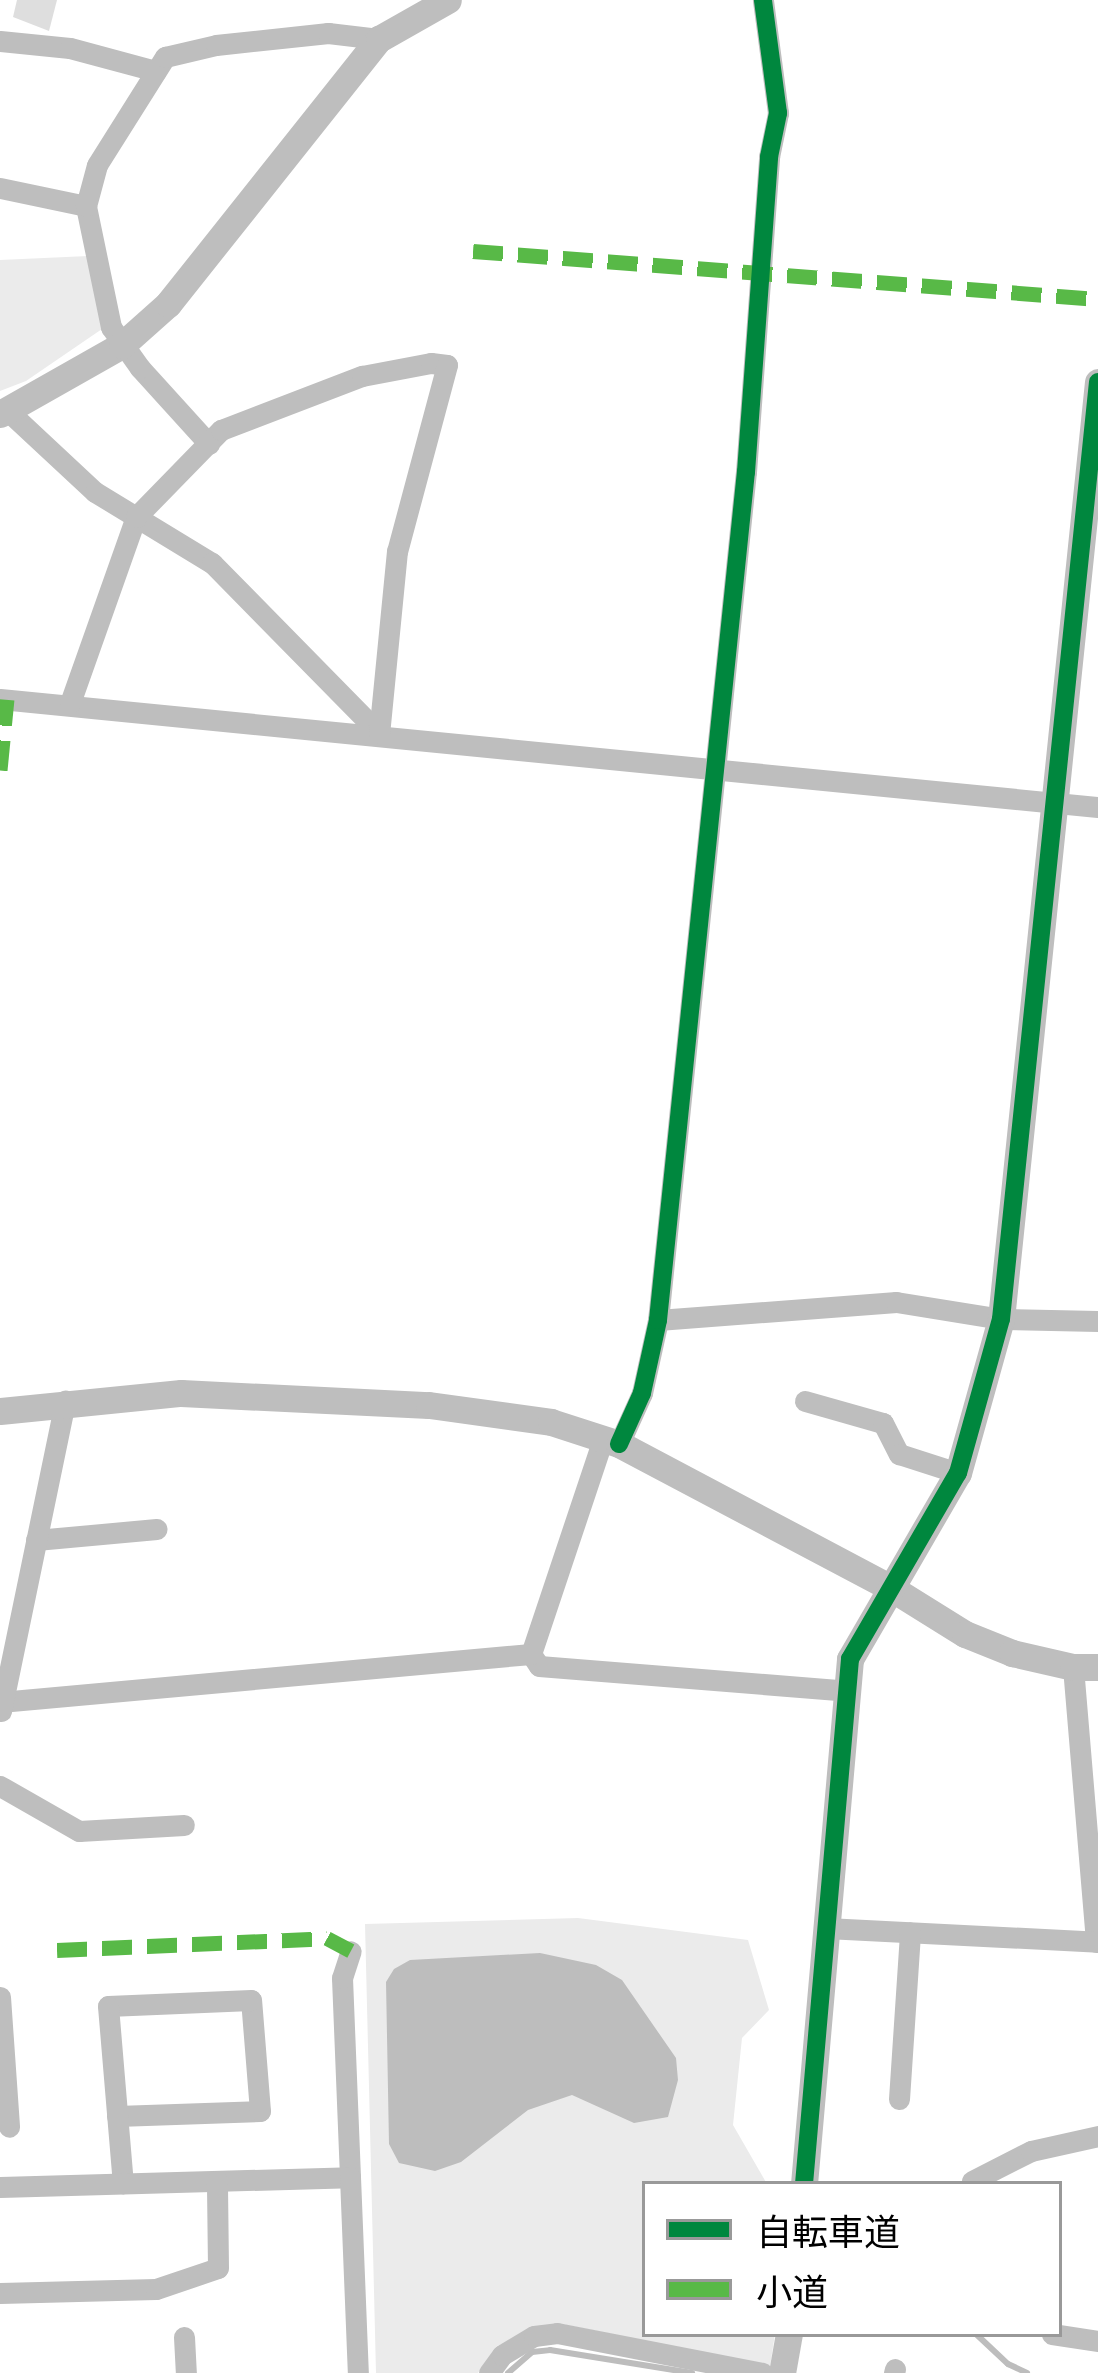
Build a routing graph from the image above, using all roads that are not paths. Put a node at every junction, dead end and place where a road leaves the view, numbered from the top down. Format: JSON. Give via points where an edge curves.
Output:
{"nodes":[{"id":1,"x":448,"y":0,"type":"edge"},
{"id":2,"x":763,"y":0,"type":"edge"},
{"id":3,"x":379,"y":39,"type":"junction"},
{"id":4,"x":0,"y":41,"type":"edge"},
{"id":5,"x":156,"y":70,"type":"junction"},
{"id":6,"x":0,"y":188,"type":"edge"},
{"id":7,"x":86,"y":206,"type":"junction"},
{"id":8,"x":122,"y":345,"type":"junction"},
{"id":9,"x":1098,"y":382,"type":"edge"},
{"id":10,"x":4,"y":413,"type":"edge"},
{"id":11,"x":209,"y":444,"type":"junction"},
{"id":12,"x":136,"y":517,"type":"junction"},
{"id":13,"x":0,"y":699,"type":"edge"},
{"id":14,"x":70,"y":703,"type":"junction"},
{"id":15,"x":379,"y":733,"type":"junction"},
{"id":16,"x":715,"y":766,"type":"junction"},
{"id":17,"x":1057,"y":803,"type":"junction"},
{"id":18,"x":1098,"y":807,"type":"edge"},
{"id":19,"x":1001,"y":1318,"type":"junction"},
{"id":20,"x":658,"y":1321,"type":"junction"},
{"id":21,"x":1098,"y":1321,"type":"edge"},
{"id":22,"x":65,"y":1400,"type":"junction"},
{"id":23,"x":805,"y":1400,"type":"dead end"},
{"id":24,"x":0,"y":1411,"type":"edge"},
{"id":25,"x":611,"y":1442,"type":"junction"},
{"id":26,"x":958,"y":1473,"type":"junction"},
{"id":27,"x":157,"y":1529,"type":"dead end"},
{"id":28,"x":36,"y":1540,"type":"junction"},
{"id":29,"x":891,"y":1588,"type":"junction"},
{"id":30,"x":531,"y":1654,"type":"junction"},
{"id":31,"x":1091,"y":1663,"type":"edge"},
{"id":32,"x":847,"y":1691,"type":"junction"},
{"id":33,"x":1,"y":1707,"type":"edge"},
{"id":34,"x":0,"y":1786,"type":"edge"},
{"id":35,"x":184,"y":1825,"type":"dead end"},
{"id":36,"x":826,"y":1928,"type":"junction"},
{"id":37,"x":910,"y":1932,"type":"junction"},
{"id":38,"x":1097,"y":1942,"type":"edge"},
{"id":39,"x":351,"y":1951,"type":"dead end"},
{"id":40,"x":0,"y":1997,"type":"edge"},
{"id":41,"x":898,"y":2099,"type":"dead end"},
{"id":42,"x":117,"y":2116,"type":"junction"},
{"id":43,"x":9,"y":2127,"type":"dead end"},
{"id":44,"x":1098,"y":2136,"type":"edge"},
{"id":45,"x":350,"y":2177,"type":"junction"},
{"id":46,"x":217,"y":2181,"type":"junction"},
{"id":47,"x":804,"y":2181,"type":"edge"},
{"id":48,"x":974,"y":2181,"type":"edge"},
{"id":49,"x":123,"y":2183,"type":"junction"},
{"id":50,"x":0,"y":2187,"type":"edge"},
{"id":51,"x":0,"y":2293,"type":"edge"},
{"id":52,"x":184,"y":2336,"type":"dead end"},
{"id":53,"x":1062,"y":2336,"type":"edge"},
{"id":54,"x":788,"y":2337,"type":"edge"},
{"id":55,"x":1098,"y":2341,"type":"edge"},
{"id":56,"x":186,"y":2373,"type":"edge"},
{"id":57,"x":358,"y":2373,"type":"edge"},
{"id":58,"x":489,"y":2373,"type":"edge"},
{"id":59,"x":762,"y":2373,"type":"edge"},
{"id":60,"x":782,"y":2373,"type":"edge"}],
"edges":[{"from":1,"to":3,"type":"street"},
{"from":2,"to":16,"type":"street","via":[[778,113]]},
{"from":3,"to":5,"type":"street","via":[[328,33],[216,45],[165,57]]},
{"from":3,"to":8,"type":"street","via":[[168,304]]},
{"from":4,"to":5,"type":"street"},
{"from":5,"to":7,"type":"street","via":[[97,166]]},
{"from":6,"to":7,"type":"street"},
{"from":7,"to":8,"type":"street","via":[[111,327]]},
{"from":8,"to":10,"type":"street"},
{"from":8,"to":11,"type":"street"},
{"from":9,"to":17,"type":"street"},
{"from":10,"to":12,"type":"street","via":[[59,464]]},
{"from":11,"to":12,"type":"street"},
{"from":11,"to":15,"type":"street","via":[[221,430],[362,376],[447,365],[397,551]]},
{"from":12,"to":14,"type":"street"},
{"from":12,"to":15,"type":"street","via":[[212,562]]},
{"from":13,"to":14,"type":"street"},
{"from":14,"to":15,"type":"street"},
{"from":15,"to":16,"type":"street"},
{"from":16,"to":17,"type":"street"},
{"from":16,"to":20,"type":"street"},
{"from":17,"to":18,"type":"street"},
{"from":17,"to":19,"type":"street"},
{"from":19,"to":20,"type":"street","via":[[896,1302]]},
{"from":19,"to":21,"type":"street"},
{"from":19,"to":26,"type":"street"},
{"from":20,"to":25,"type":"street","via":[[642,1393]]},
{"from":22,"to":24,"type":"street"},
{"from":22,"to":25,"type":"street","via":[[181,1393],[429,1405],[496,1411]]},
{"from":22,"to":28,"type":"street"},
{"from":23,"to":26,"type":"street","via":[[884,1423],[898,1454]]},
{"from":25,"to":29,"type":"street"},
{"from":25,"to":30,"type":"street"},
{"from":26,"to":29,"type":"street"},
{"from":27,"to":28,"type":"street"},
{"from":28,"to":33,"type":"street"},
{"from":29,"to":31,"type":"street","via":[[1012,1653]]},
{"from":29,"to":32,"type":"street","via":[[860,1635]]},
{"from":30,"to":32,"type":"street","via":[[539,1666]]},
{"from":30,"to":33,"type":"street"},
{"from":31,"to":38,"type":"street"},
{"from":32,"to":36,"type":"street"},
{"from":34,"to":35,"type":"street","via":[[79,1831]]},
{"from":36,"to":37,"type":"street"},
{"from":36,"to":47,"type":"street"},
{"from":37,"to":38,"type":"street"},
{"from":37,"to":41,"type":"street"},
{"from":39,"to":45,"type":"street","via":[[342,1978]]},
{"from":40,"to":43,"type":"street"},
{"from":42,"to":42,"type":"street","via":[[107,2006],[251,2000],[260,2111]]},
{"from":42,"to":49,"type":"street"},
{"from":44,"to":48,"type":"street","via":[[1030,2151]]},
{"from":45,"to":46,"type":"street"},
{"from":45,"to":57,"type":"street"},
{"from":46,"to":49,"type":"street"},
{"from":46,"to":51,"type":"street","via":[[218,2268],[156,2289]]},
{"from":49,"to":50,"type":"street"},
{"from":52,"to":56,"type":"street"},
{"from":53,"to":55,"type":"street"},
{"from":54,"to":60,"type":"street"},
{"from":58,"to":59,"type":"street","via":[[502,2355],[557,2332]]}]}
